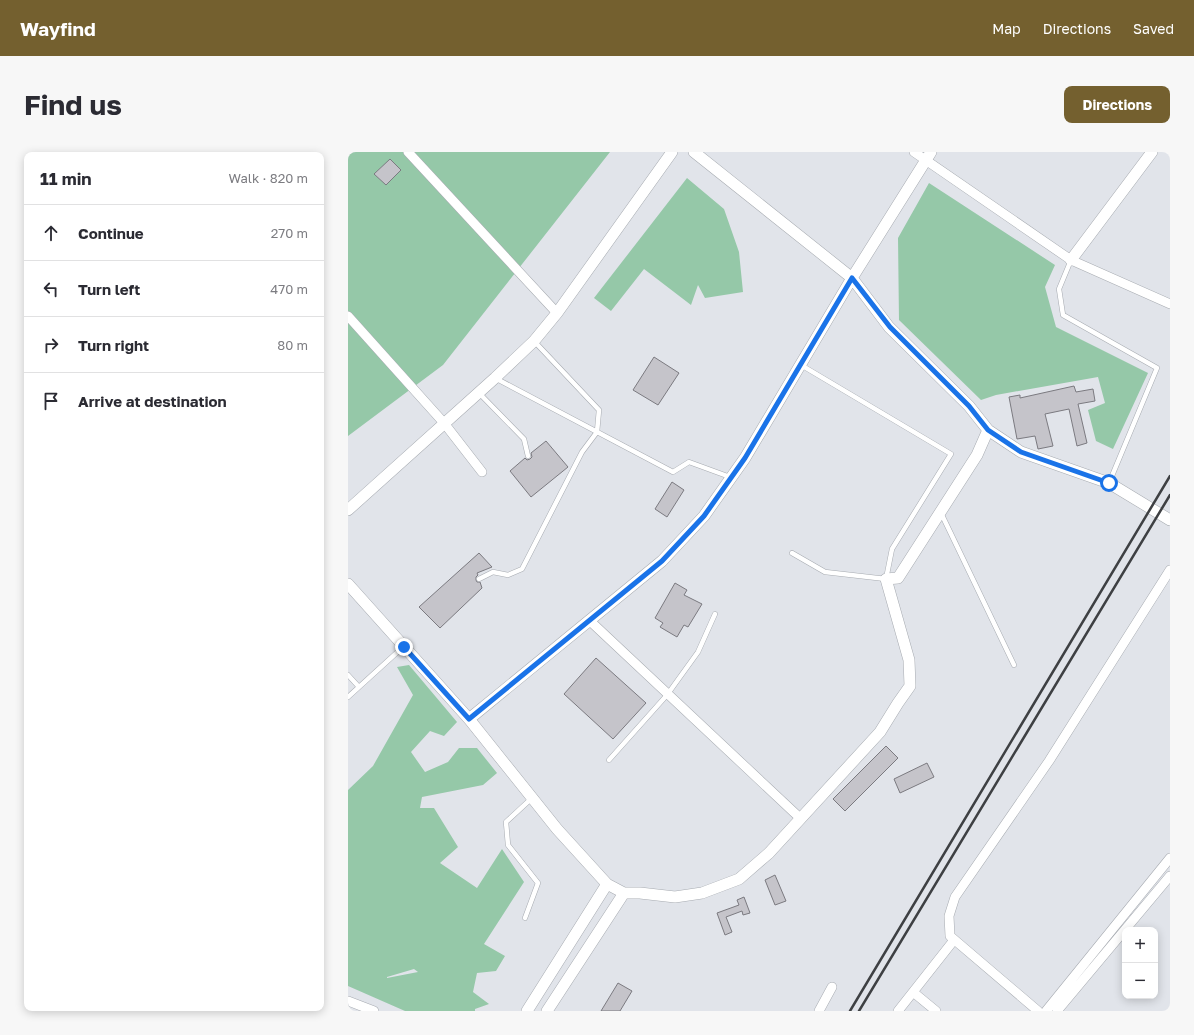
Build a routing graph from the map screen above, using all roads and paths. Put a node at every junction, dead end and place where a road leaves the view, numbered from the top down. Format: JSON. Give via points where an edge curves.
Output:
{"nodes":[{"id":1,"x":408,"y":152,"type":"edge"},
{"id":2,"x":672,"y":152,"type":"edge"},
{"id":3,"x":694,"y":152,"type":"edge"},
{"id":4,"x":914,"y":152,"type":"edge"},
{"id":5,"x":1152,"y":152,"type":"edge"},
{"id":6,"x":929,"y":156,"type":"edge"},
{"id":7,"x":1071,"y":260,"type":"junction"},
{"id":8,"x":852,"y":278,"type":"junction"},
{"id":9,"x":1170,"y":304,"type":"edge"},
{"id":10,"x":557,"y":313,"type":"junction"},
{"id":11,"x":348,"y":316,"type":"edge"},
{"id":12,"x":534,"y":341,"type":"junction"},
{"id":13,"x":800,"y":365,"type":"junction"},
{"id":14,"x":495,"y":378,"type":"junction"},
{"id":15,"x":479,"y":393,"type":"junction"},
{"id":16,"x":444,"y":423,"type":"junction"},
{"id":17,"x":988,"y":430,"type":"junction"},
{"id":18,"x":597,"y":432,"type":"junction"},
{"id":19,"x":528,"y":456,"type":"dead end"},
{"id":20,"x":482,"y":472,"type":"dead end"},
{"id":21,"x":731,"y":478,"type":"junction"},
{"id":22,"x":1109,"y":483,"type":"junction"},
{"id":23,"x":348,"y":510,"type":"edge"},
{"id":24,"x":941,"y":511,"type":"junction"},
{"id":25,"x":1170,"y":520,"type":"edge"},
{"id":26,"x":792,"y":553,"type":"dead end"},
{"id":27,"x":1170,"y":570,"type":"edge"},
{"id":28,"x":479,"y":578,"type":"dead end"},
{"id":29,"x":886,"y":579,"type":"junction"},
{"id":30,"x":348,"y":584,"type":"edge"},
{"id":31,"x":714,"y":614,"type":"dead end"},
{"id":32,"x":588,"y":620,"type":"junction"},
{"id":33,"x":404,"y":647,"type":"junction"},
{"id":34,"x":1014,"y":665,"type":"dead end"},
{"id":35,"x":348,"y":675,"type":"edge"},
{"id":36,"x":359,"y":688,"type":"junction"},
{"id":37,"x":667,"y":696,"type":"junction"},
{"id":38,"x":348,"y":697,"type":"edge"},
{"id":39,"x":469,"y":719,"type":"junction"},
{"id":40,"x":609,"y":760,"type":"dead end"},
{"id":41,"x":532,"y":798,"type":"junction"},
{"id":42,"x":800,"y":818,"type":"junction"},
{"id":43,"x":1170,"y":858,"type":"edge"},
{"id":44,"x":1170,"y":876,"type":"edge"},
{"id":45,"x":607,"y":884,"type":"junction"},
{"id":46,"x":624,"y":893,"type":"junction"},
{"id":47,"x":525,"y":918,"type":"dead end"},
{"id":48,"x":954,"y":940,"type":"junction"},
{"id":49,"x":832,"y":987,"type":"dead end"},
{"id":50,"x":913,"y":992,"type":"junction"},
{"id":51,"x":348,"y":1001,"type":"edge"},
{"id":52,"x":374,"y":1011,"type":"edge"},
{"id":53,"x":527,"y":1011,"type":"edge"},
{"id":54,"x":547,"y":1011,"type":"edge"},
{"id":55,"x":819,"y":1011,"type":"edge"},
{"id":56,"x":898,"y":1011,"type":"edge"},
{"id":57,"x":936,"y":1011,"type":"edge"},
{"id":58,"x":1038,"y":1011,"type":"edge"},
{"id":59,"x":1046,"y":1011,"type":"edge"},
{"id":60,"x":1057,"y":1011,"type":"edge"}],
"edges":[{"from":1,"to":10,"type":"street"},
{"from":2,"to":10,"type":"street"},
{"from":3,"to":8,"type":"street"},
{"from":4,"to":6,"type":"street"},
{"from":5,"to":7,"type":"street"},
{"from":6,"to":7,"type":"street"},
{"from":6,"to":8,"type":"street"},
{"from":7,"to":9,"type":"street"},
{"from":7,"to":22,"type":"lane","via":[[1059,289],[1064,315],[1157,368]]},
{"from":8,"to":13,"type":"street"},
{"from":8,"to":17,"type":"street","via":[[890,327],[969,406]]},
{"from":10,"to":12,"type":"street"},
{"from":11,"to":16,"type":"street"},
{"from":12,"to":14,"type":"street"},
{"from":12,"to":18,"type":"lane","via":[[599,410]]},
{"from":13,"to":21,"type":"street"},
{"from":13,"to":29,"type":"lane","via":[[951,454],[892,549]]},
{"from":14,"to":15,"type":"street"},
{"from":14,"to":18,"type":"lane"},
{"from":15,"to":16,"type":"street"},
{"from":15,"to":19,"type":"lane","via":[[524,439]]},
{"from":16,"to":20,"type":"street"},
{"from":16,"to":23,"type":"street"},
{"from":17,"to":22,"type":"street","via":[[1021,452]]},
{"from":17,"to":24,"type":"street","via":[[977,455]]},
{"from":18,"to":21,"type":"lane","via":[[673,472],[689,462]]},
{"from":18,"to":28,"type":"lane","via":[[582,452],[522,569],[508,575],[493,572]]},
{"from":21,"to":32,"type":"street","via":[[704,516],[662,561]]},
{"from":22,"to":25,"type":"street"},
{"from":24,"to":29,"type":"street","via":[[898,578]]},
{"from":24,"to":34,"type":"lane"},
{"from":26,"to":29,"type":"lane","via":[[825,572]]},
{"from":27,"to":48,"type":"street","via":[[1049,761],[955,897],[949,916],[950,936]]},
{"from":29,"to":42,"type":"street","via":[[909,660],[910,686],[880,732]]},
{"from":30,"to":33,"type":"street"},
{"from":31,"to":37,"type":"lane","via":[[698,652]]},
{"from":32,"to":37,"type":"street"},
{"from":32,"to":39,"type":"street"},
{"from":33,"to":36,"type":"lane"},
{"from":33,"to":39,"type":"street"},
{"from":35,"to":36,"type":"lane"},
{"from":36,"to":38,"type":"lane"},
{"from":37,"to":40,"type":"lane"},
{"from":37,"to":42,"type":"street"},
{"from":39,"to":41,"type":"street"},
{"from":41,"to":45,"type":"street"},
{"from":41,"to":47,"type":"lane","via":[[506,822],[508,845],[538,883]]},
{"from":42,"to":46,"type":"street","via":[[769,853],[739,879],[702,894],[675,897]]},
{"from":43,"to":59,"type":"street"},
{"from":44,"to":60,"type":"street"},
{"from":45,"to":46,"type":"street"},
{"from":45,"to":53,"type":"street"},
{"from":46,"to":54,"type":"street"},
{"from":48,"to":50,"type":"street"},
{"from":48,"to":58,"type":"street"},
{"from":49,"to":55,"type":"street"},
{"from":50,"to":56,"type":"street"},
{"from":50,"to":57,"type":"street"},
{"from":51,"to":52,"type":"street"}]}
